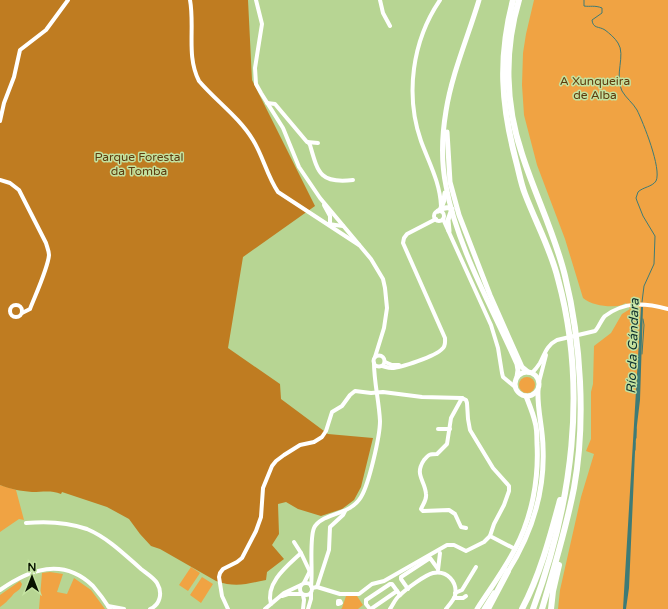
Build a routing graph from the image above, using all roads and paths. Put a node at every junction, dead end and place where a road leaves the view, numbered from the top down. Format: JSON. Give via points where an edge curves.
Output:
{"nodes":[{"id":1,"x":68,"y":0,"type":"edge"},
{"id":2,"x":190,"y":0,"type":"edge"},
{"id":3,"x":256,"y":0,"type":"edge"},
{"id":4,"x":380,"y":0,"type":"edge"},
{"id":5,"x":440,"y":0,"type":"edge"},
{"id":6,"x":478,"y":0,"type":"edge"},
{"id":7,"x":482,"y":0,"type":"edge"},
{"id":8,"x":513,"y":0,"type":"edge"},
{"id":9,"x":519,"y":0,"type":"edge"},
{"id":10,"x":390,"y":26,"type":"dead end"},
{"id":11,"x":267,"y":102,"type":"junction"},
{"id":12,"x":0,"y":121,"type":"edge"},
{"id":13,"x":307,"y":142,"type":"junction"},
{"id":14,"x":318,"y":143,"type":"dead end"},
{"id":15,"x":449,"y":166,"type":"junction"},
{"id":16,"x":0,"y":180,"type":"edge"},
{"id":17,"x":353,"y":180,"type":"dead end"},
{"id":18,"x":438,"y":182,"type":"junction"},
{"id":19,"x":446,"y":182,"type":"junction"},
{"id":20,"x":320,"y":198,"type":"junction"},
{"id":21,"x":440,"y":209,"type":"junction"},
{"id":22,"x":452,"y":211,"type":"junction"},
{"id":23,"x":436,"y":219,"type":"junction"},
{"id":24,"x":443,"y":219,"type":"junction"},
{"id":25,"x":324,"y":223,"type":"junction"},
{"id":26,"x":330,"y":224,"type":"junction"},
{"id":27,"x":343,"y":226,"type":"junction"},
{"id":28,"x":335,"y":231,"type":"junction"},
{"id":29,"x":449,"y":231,"type":"junction"},
{"id":30,"x":360,"y":246,"type":"junction"},
{"id":31,"x":668,"y":309,"type":"edge"},
{"id":32,"x":22,"y":313,"type":"dead end"},
{"id":33,"x":504,"y":325,"type":"junction"},
{"id":34,"x":378,"y":345,"type":"junction"},
{"id":35,"x":549,"y":346,"type":"junction"},
{"id":36,"x":380,"y":356,"type":"junction"},
{"id":37,"x":375,"y":357,"type":"junction"},
{"id":38,"x":374,"y":363,"type":"junction"},
{"id":39,"x":381,"y":365,"type":"junction"},
{"id":40,"x":530,"y":372,"type":"junction"},
{"id":41,"x":374,"y":373,"type":"junction"},
{"id":42,"x":502,"y":374,"type":"junction"},
{"id":43,"x":517,"y":378,"type":"junction"},
{"id":44,"x":539,"y":382,"type":"junction"},
{"id":45,"x":515,"y":387,"type":"junction"},
{"id":46,"x":538,"y":390,"type":"junction"},
{"id":47,"x":376,"y":392,"type":"junction"},
{"id":48,"x":526,"y":396,"type":"junction"},
{"id":49,"x":462,"y":398,"type":"junction"},
{"id":50,"x":438,"y":429,"type":"dead end"},
{"id":51,"x":450,"y":429,"type":"junction"},
{"id":52,"x":570,"y":464,"type":"junction"},
{"id":53,"x":574,"y":487,"type":"junction"},
{"id":54,"x":345,"y":511,"type":"junction"},
{"id":55,"x":26,"y":523,"type":"dead end"},
{"id":56,"x":466,"y":528,"type":"dead end"},
{"id":57,"x":490,"y":536,"type":"junction"},
{"id":58,"x":294,"y":542,"type":"dead end"},
{"id":59,"x":515,"y":549,"type":"junction"},
{"id":60,"x":301,"y":553,"type":"junction"},
{"id":61,"x":440,"y":553,"type":"dead end"},
{"id":62,"x":312,"y":567,"type":"junction"},
{"id":63,"x":476,"y":567,"type":"dead end"},
{"id":64,"x":438,"y":571,"type":"junction"},
{"id":65,"x":508,"y":571,"type":"junction"},
{"id":66,"x":310,"y":572,"type":"junction"},
{"id":67,"x":302,"y":584,"type":"junction"},
{"id":68,"x":317,"y":588,"type":"junction"},
{"id":69,"x":311,"y":589,"type":"junction"},
{"id":70,"x":408,"y":589,"type":"junction"},
{"id":71,"x":0,"y":590,"type":"edge"},
{"id":72,"x":399,"y":593,"type":"junction"},
{"id":73,"x":302,"y":594,"type":"junction"},
{"id":74,"x":455,"y":595,"type":"junction"},
{"id":75,"x":466,"y":596,"type":"dead end"},
{"id":76,"x":280,"y":597,"type":"junction"},
{"id":77,"x":271,"y":604,"type":"junction"},
{"id":78,"x":338,"y":604,"type":"dead end"},
{"id":79,"x":109,"y":607,"type":"edge"},
{"id":80,"x":124,"y":609,"type":"edge"},
{"id":81,"x":150,"y":609,"type":"edge"},
{"id":82,"x":228,"y":609,"type":"edge"},
{"id":83,"x":266,"y":609,"type":"edge"},
{"id":84,"x":303,"y":609,"type":"edge"},
{"id":85,"x":308,"y":609,"type":"edge"},
{"id":86,"x":336,"y":609,"type":"edge"},
{"id":87,"x":370,"y":609,"type":"edge"},
{"id":88,"x":390,"y":609,"type":"edge"},
{"id":89,"x":446,"y":609,"type":"edge"},
{"id":90,"x":477,"y":609,"type":"edge"},
{"id":91,"x":484,"y":609,"type":"edge"},
{"id":92,"x":488,"y":609,"type":"edge"},
{"id":93,"x":522,"y":609,"type":"edge"},
{"id":94,"x":533,"y":609,"type":"edge"},
{"id":95,"x":542,"y":609,"type":"edge"},
{"id":96,"x":552,"y":609,"type":"edge"}],
"edges":[{"from":1,"to":12,"type":"street","via":[[46,30],[20,50]]},
{"from":2,"to":25,"type":"street","via":[[192,60],[198,81],[246,129],[258,148],[278,192]]},
{"from":3,"to":11,"type":"street","via":[[262,24],[255,76],[256,84]]},
{"from":4,"to":10,"type":"street"},
{"from":5,"to":18,"type":"street","via":[[426,25],[418,47],[414,63],[413,92],[421,142]]},
{"from":6,"to":19,"type":"main road","via":[[446,109],[443,145]]},
{"from":7,"to":15,"type":"main road","via":[[450,107],[447,133]]},
{"from":8,"to":52,"type":"highway","via":[[503,58],[504,106],[509,137],[524,192],[549,251],[564,304],[572,358],[573,425]]},
{"from":9,"to":53,"type":"highway","via":[[508,62],[510,98],[520,147],[565,275],[572,313],[580,410]]},
{"from":11,"to":13,"type":"street","via":[[275,104]]},
{"from":11,"to":20,"type":"street","via":[[283,128],[299,167]]},
{"from":13,"to":14,"type":"street"},
{"from":13,"to":17,"type":"street","via":[[316,168],[327,179],[338,182]]},
{"from":15,"to":19,"type":"main road"},
{"from":15,"to":33,"type":"main road","via":[[454,200],[461,221]]},
{"from":16,"to":32,"type":"street","via":[[10,183],[19,190],[48,251],[47,261],[30,309]]},
{"from":18,"to":19,"type":"street"},
{"from":18,"to":21,"type":"street"},
{"from":19,"to":21,"type":"main road"},
{"from":19,"to":22,"type":"main road"},
{"from":20,"to":26,"type":"street","via":[[330,216]]},
{"from":20,"to":27,"type":"street"},
{"from":21,"to":22,"type":"main road","via":[[450,208]]},
{"from":21,"to":23,"type":"street","via":[[434,214]]},
{"from":21,"to":24,"type":"street","via":[[445,216]]},
{"from":22,"to":29,"type":"main road","via":[[448,220]]},
{"from":22,"to":33,"type":"main road","via":[[495,311]]},
{"from":22,"to":43,"type":"main road","via":[[460,236],[517,364]]},
{"from":23,"to":24,"type":"street"},
{"from":23,"to":39,"type":"street","via":[[407,234],[403,243],[446,343],[438,353],[401,366]]},
{"from":24,"to":29,"type":"street"},
{"from":25,"to":26,"type":"street"},
{"from":25,"to":28,"type":"street"},
{"from":26,"to":27,"type":"street"},
{"from":27,"to":28,"type":"street"},
{"from":27,"to":30,"type":"street"},
{"from":28,"to":30,"type":"street"},
{"from":29,"to":42,"type":"street","via":[[491,325]]},
{"from":30,"to":34,"type":"street","via":[[378,269],[386,288],[386,318]]},
{"from":31,"to":35,"type":"street","via":[[628,304],[603,317],[595,331],[557,340]]},
{"from":33,"to":40,"type":"main road","via":[[522,367]]},
{"from":34,"to":36,"type":"street"},
{"from":34,"to":37,"type":"street"},
{"from":35,"to":40,"type":"street","via":[[540,363]]},
{"from":35,"to":44,"type":"street"},
{"from":36,"to":37,"type":"street"},
{"from":36,"to":39,"type":"street","via":[[384,358]]},
{"from":37,"to":38,"type":"street"},
{"from":38,"to":39,"type":"street"},
{"from":38,"to":41,"type":"street"},
{"from":39,"to":41,"type":"street"},
{"from":40,"to":43,"type":"main road","via":[[522,373]]},
{"from":40,"to":44,"type":"main road"},
{"from":41,"to":47,"type":"street"},
{"from":42,"to":43,"type":"street","via":[[512,380]]},
{"from":42,"to":45,"type":"street"},
{"from":43,"to":45,"type":"main road"},
{"from":44,"to":46,"type":"main road"},
{"from":45,"to":48,"type":"main road","via":[[519,393]]},
{"from":46,"to":48,"type":"main road","via":[[533,395]]},
{"from":46,"to":65,"type":"main road","via":[[544,448],[541,489],[530,529]]},
{"from":47,"to":49,"type":"street"},
{"from":47,"to":54,"type":"street","via":[[380,427],[367,482],[360,499]]},
{"from":47,"to":82,"type":"street","via":[[352,392],[342,406],[332,412],[322,437],[300,445],[276,460],[263,488],[260,523],[242,558],[220,573],[221,591]]},
{"from":48,"to":59,"type":"main road","via":[[536,423],[538,458],[533,498]]},
{"from":49,"to":51,"type":"street","via":[[451,418]]},
{"from":49,"to":57,"type":"street","via":[[467,403],[470,430],[493,468],[509,486],[504,505]]},
{"from":50,"to":51,"type":"street"},
{"from":51,"to":56,"type":"street","via":[[447,444],[438,454],[428,455],[420,466],[419,473],[426,493],[426,500],[421,509],[450,510],[455,514],[461,527]]},
{"from":52,"to":93,"type":"highway","via":[[549,542]]},
{"from":52,"to":94,"type":"highway","via":[[560,522]]},
{"from":53,"to":95,"type":"highway","via":[[559,554]]},
{"from":53,"to":96,"type":"highway","via":[[574,501],[553,591]]},
{"from":54,"to":62,"type":"street","via":[[323,519],[315,526],[312,535]]},
{"from":54,"to":68,"type":"street","via":[[330,527],[329,550]]},
{"from":55,"to":81,"type":"street","via":[[55,522],[76,526],[112,544],[157,582],[160,596],[158,602]]},
{"from":57,"to":59,"type":"street"},
{"from":57,"to":68,"type":"street","via":[[466,551],[454,545],[447,545],[384,581],[372,584],[359,594],[334,593]]},
{"from":58,"to":60,"type":"street"},
{"from":59,"to":90,"type":"main road"},
{"from":60,"to":66,"type":"street"},
{"from":60,"to":77,"type":"street","via":[[275,579],[269,599]]},
{"from":61,"to":64,"type":"street"},
{"from":62,"to":66,"type":"street"},
{"from":62,"to":69,"type":"street"},
{"from":63,"to":74,"type":"street","via":[[462,590]]},
{"from":64,"to":70,"type":"street"},
{"from":64,"to":70,"type":"street","via":[[430,558],[401,576]]},
{"from":64,"to":74,"type":"street","via":[[452,579]]},
{"from":65,"to":91,"type":"main road"},
{"from":65,"to":92,"type":"highway"},
{"from":66,"to":67,"type":"street"},
{"from":67,"to":69,"type":"street","via":[[308,584]]},
{"from":67,"to":73,"type":"street","via":[[299,588]]},
{"from":67,"to":76,"type":"street"},
{"from":68,"to":69,"type":"street"},
{"from":69,"to":73,"type":"street","via":[[308,595]]},
{"from":69,"to":85,"type":"street"},
{"from":70,"to":72,"type":"street"},
{"from":71,"to":79,"type":"street","via":[[26,574],[39,570],[68,571],[93,586]]},
{"from":72,"to":87,"type":"street"},
{"from":72,"to":87,"type":"street","via":[[390,584],[366,600]]},
{"from":72,"to":88,"type":"street"},
{"from":73,"to":76,"type":"street"},
{"from":73,"to":84,"type":"street"},
{"from":74,"to":75,"type":"street","via":[[463,598]]},
{"from":74,"to":89,"type":"street"},
{"from":76,"to":77,"type":"street"},
{"from":77,"to":83,"type":"street"},
{"from":78,"to":86,"type":"street"},
{"from":79,"to":80,"type":"street"}]}
